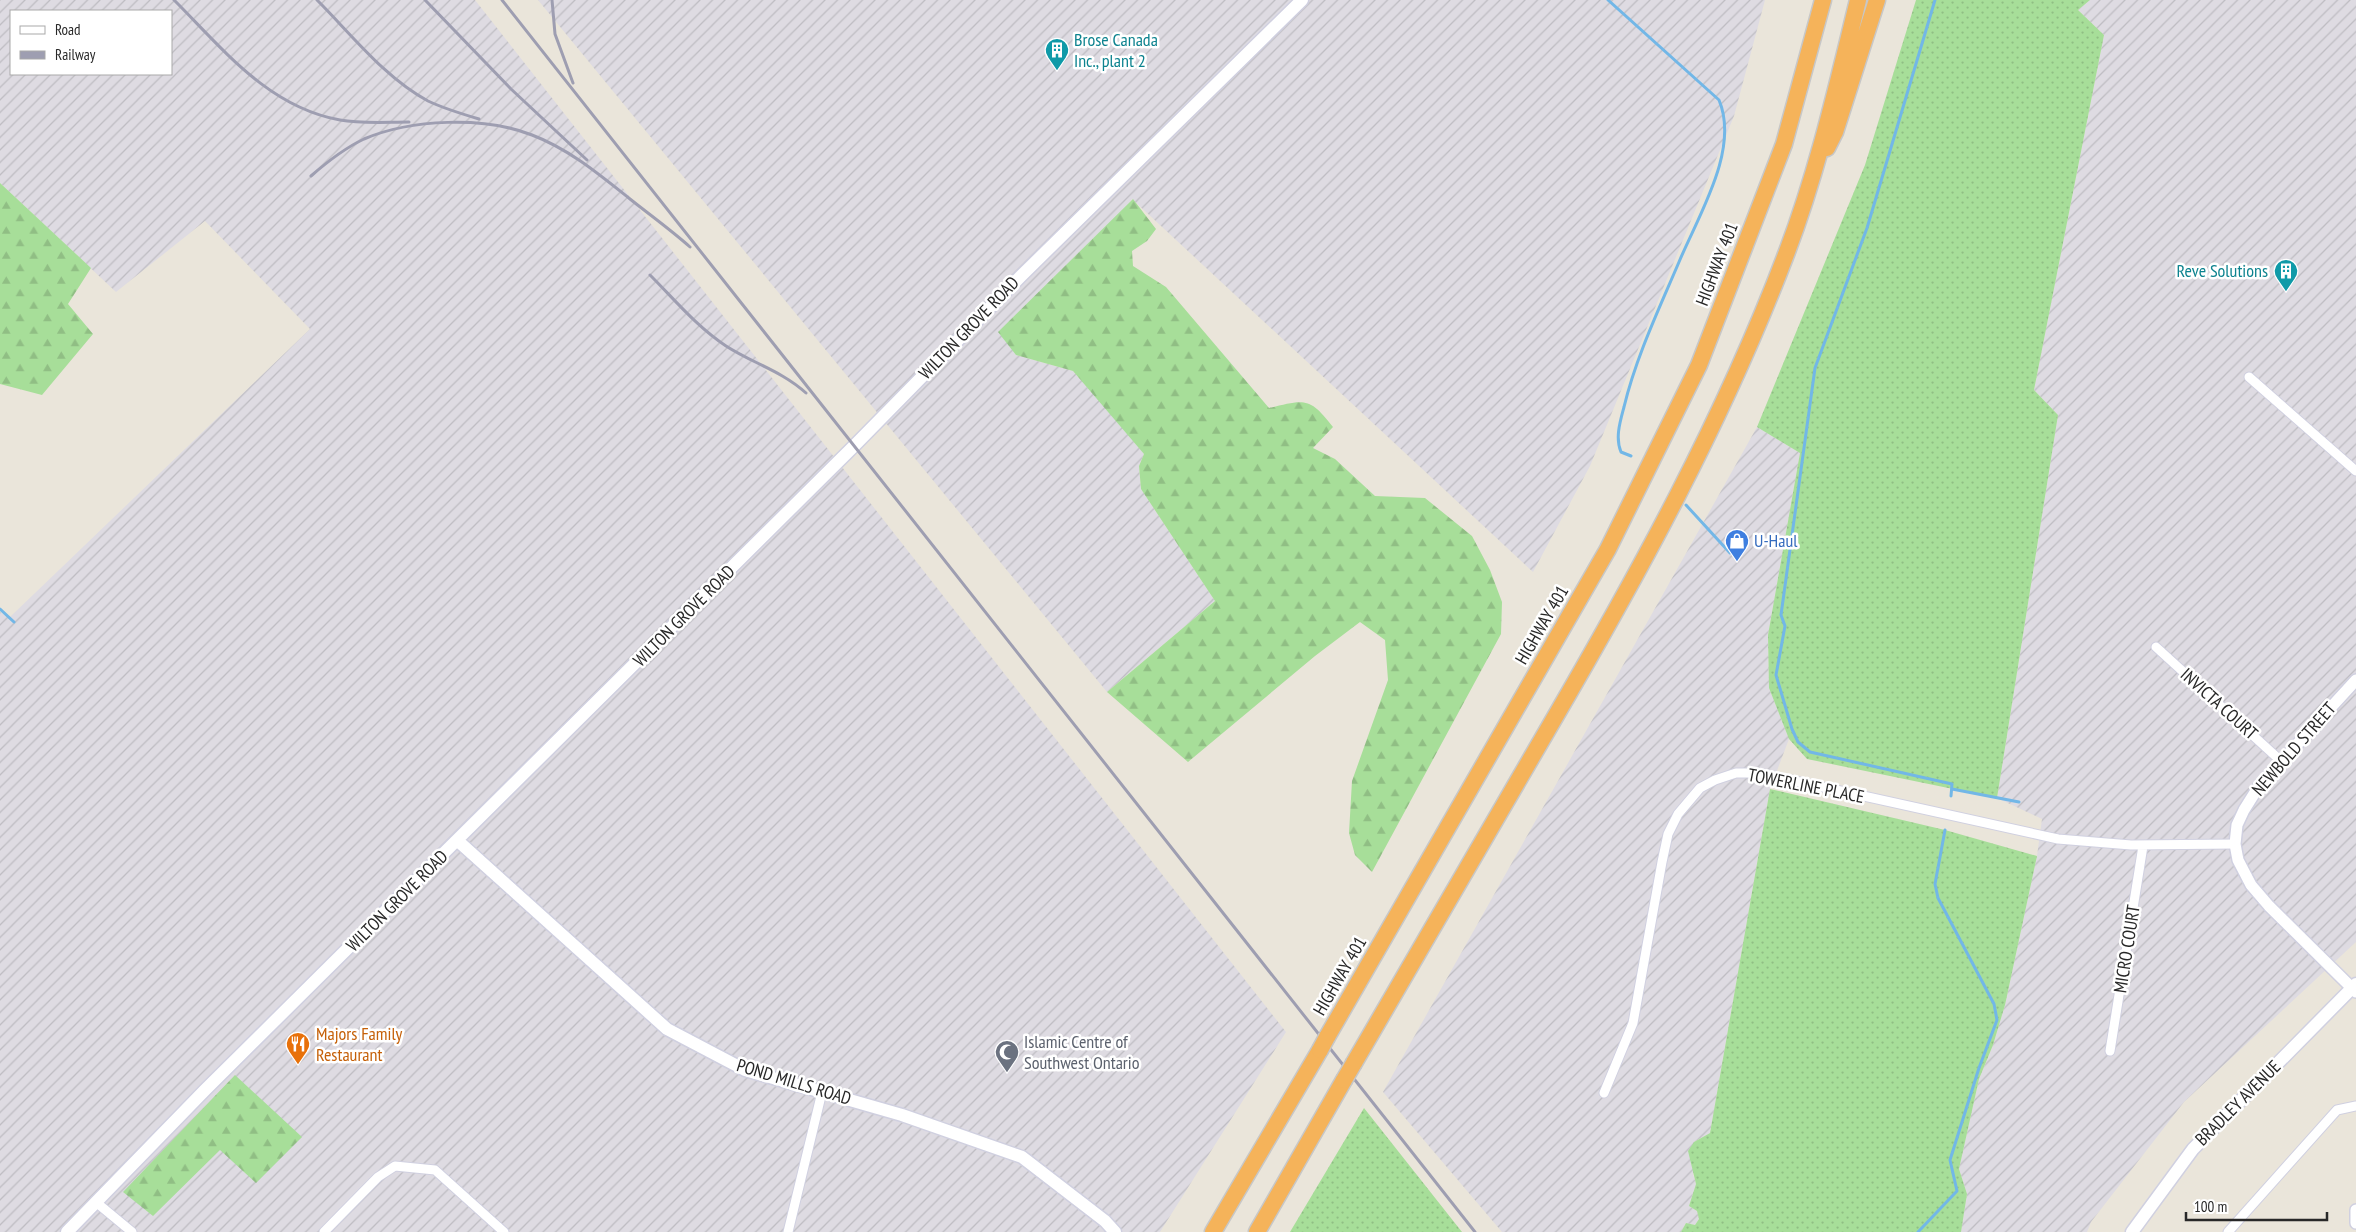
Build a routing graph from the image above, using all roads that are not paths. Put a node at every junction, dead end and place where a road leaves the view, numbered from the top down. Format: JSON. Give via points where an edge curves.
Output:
{"nodes":[{"id":1,"x":1302,"y":0,"type":"edge"},
{"id":2,"x":1823,"y":0,"type":"edge"},
{"id":3,"x":1858,"y":0,"type":"edge"},
{"id":4,"x":1877,"y":0,"type":"edge"},
{"id":5,"x":1814,"y":172,"type":"junction"},
{"id":6,"x":2249,"y":377,"type":"dead end"},
{"id":7,"x":2356,"y":471,"type":"edge"},
{"id":8,"x":2156,"y":647,"type":"dead end"},
{"id":9,"x":2356,"y":680,"type":"edge"},
{"id":10,"x":2281,"y":761,"type":"junction"},
{"id":11,"x":458,"y":841,"type":"junction"},
{"id":12,"x":2235,"y":844,"type":"junction"},
{"id":13,"x":2143,"y":846,"type":"junction"},
{"id":14,"x":2355,"y":988,"type":"edge"},
{"id":15,"x":2110,"y":1052,"type":"dead end"},
{"id":16,"x":822,"y":1092,"type":"junction"},
{"id":17,"x":1604,"y":1092,"type":"dead end"},
{"id":18,"x":2356,"y":1106,"type":"edge"},
{"id":19,"x":96,"y":1203,"type":"junction"},
{"id":20,"x":2356,"y":1210,"type":"edge"},
{"id":21,"x":2356,"y":1223,"type":"edge"},
{"id":22,"x":67,"y":1232,"type":"edge"},
{"id":23,"x":132,"y":1232,"type":"edge"},
{"id":24,"x":324,"y":1232,"type":"edge"},
{"id":25,"x":504,"y":1232,"type":"edge"},
{"id":26,"x":788,"y":1232,"type":"edge"},
{"id":27,"x":1115,"y":1232,"type":"edge"},
{"id":28,"x":1213,"y":1232,"type":"edge"},
{"id":29,"x":1257,"y":1232,"type":"edge"},
{"id":30,"x":2132,"y":1232,"type":"edge"},
{"id":31,"x":2228,"y":1232,"type":"edge"}],
"edges":[{"from":1,"to":11,"type":"main road","name":"WILTON GROVE ROAD","via":[[1021,276]]},
{"from":2,"to":28,"type":"highway","name":"HIGHWAY 401","via":[[1784,144],[1699,365],[1608,549]]},
{"from":3,"to":5,"type":"highway"},
{"from":4,"to":5,"type":"highway","via":[[1836,132]]},
{"from":5,"to":29,"type":"highway","bridge":true,"via":[[1786,256],[1737,372],[1671,510],[1610,624]]},
{"from":6,"to":7,"type":"street"},
{"from":8,"to":10,"type":"street","name":"INVICTA COURT"},
{"from":9,"to":10,"type":"street","name":"NEWBOLD STREET"},
{"from":10,"to":12,"type":"street","name":"NEWBOLD STREET","via":[[2244,810]]},
{"from":11,"to":16,"type":"main road","name":"POND MILLS ROAD","via":[[667,1030],[745,1070]]},
{"from":11,"to":19,"type":"main road","name":"WILTON GROVE ROAD","via":[[205,1090]]},
{"from":12,"to":13,"type":"street","name":"TOWERLINE PLACE"},
{"from":12,"to":14,"type":"street","name":"NEWBOLD STREET","via":[[2238,860],[2251,885]]},
{"from":13,"to":15,"type":"street","name":"MICRO COURT"},
{"from":13,"to":17,"type":"street","name":"TOWERLINE PLACE","via":[[2058,839],[1759,773],[1736,773],[1714,780],[1684,804],[1668,834],[1632,1023]]},
{"from":14,"to":30,"type":"main road","name":"BRADLEY AVENUE","via":[[2193,1149]]},
{"from":16,"to":26,"type":"street"},
{"from":16,"to":27,"type":"main road","name":"POND MILLS ROAD","via":[[902,1115],[1022,1157]]},
{"from":18,"to":31,"type":"street","via":[[2337,1110]]},
{"from":19,"to":22,"type":"main road","name":"WILTON GROVE ROAD"},
{"from":19,"to":23,"type":"street"},
{"from":20,"to":21,"type":"street"},
{"from":24,"to":25,"type":"street","via":[[378,1178],[396,1166],[435,1170]]}]}
